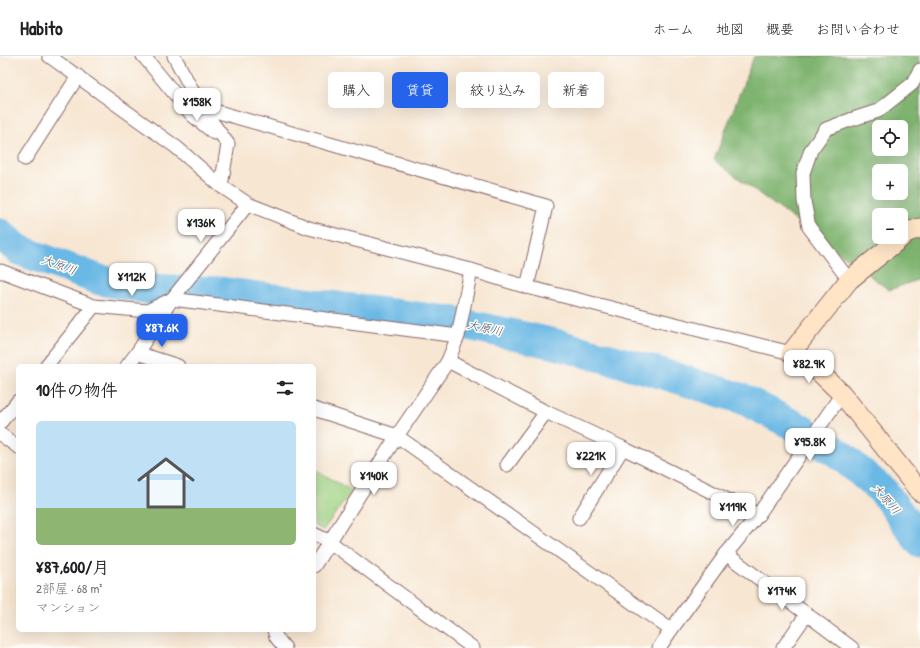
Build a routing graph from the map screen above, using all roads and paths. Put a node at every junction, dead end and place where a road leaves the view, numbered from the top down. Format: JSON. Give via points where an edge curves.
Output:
{"nodes":[{"id":1,"x":49,"y":56,"type":"edge"},
{"id":2,"x":174,"y":56,"type":"edge"},
{"id":3,"x":145,"y":57,"type":"edge"},
{"id":4,"x":920,"y":70,"type":"edge"},
{"id":5,"x":78,"y":76,"type":"junction"},
{"id":6,"x":201,"y":107,"type":"junction"},
{"id":7,"x":228,"y":144,"type":"junction"},
{"id":8,"x":25,"y":159,"type":"dead end"},
{"id":9,"x":221,"y":186,"type":"junction"},
{"id":10,"x":248,"y":204,"type":"junction"},
{"id":11,"x":920,"y":228,"type":"edge"},
{"id":12,"x":471,"y":270,"type":"junction"},
{"id":13,"x":0,"y":272,"type":"edge"},
{"id":14,"x":849,"y":280,"type":"junction"},
{"id":15,"x":527,"y":287,"type":"junction"},
{"id":16,"x":172,"y":299,"type":"junction"},
{"id":17,"x":94,"y":306,"type":"junction"},
{"id":18,"x":458,"y":336,"type":"junction"},
{"id":19,"x":138,"y":353,"type":"junction"},
{"id":20,"x":791,"y":353,"type":"junction"},
{"id":21,"x":448,"y":361,"type":"junction"},
{"id":22,"x":48,"y":364,"type":"edge"},
{"id":23,"x":129,"y":364,"type":"edge"},
{"id":24,"x":172,"y":364,"type":"edge"},
{"id":25,"x":842,"y":394,"type":"junction"},
{"id":26,"x":16,"y":403,"type":"edge"},
{"id":27,"x":316,"y":410,"type":"edge"},
{"id":28,"x":546,"y":412,"type":"junction"},
{"id":29,"x":0,"y":423,"type":"edge"},
{"id":30,"x":0,"y":434,"type":"edge"},
{"id":31,"x":397,"y":436,"type":"junction"},
{"id":32,"x":16,"y":446,"type":"edge"},
{"id":33,"x":623,"y":448,"type":"junction"},
{"id":34,"x":507,"y":465,"type":"dead end"},
{"id":35,"x":920,"y":492,"type":"edge"},
{"id":36,"x":758,"y":515,"type":"junction"},
{"id":37,"x":579,"y":518,"type":"dead end"},
{"id":38,"x":316,"y":535,"type":"edge"},
{"id":39,"x":330,"y":542,"type":"junction"},
{"id":40,"x":726,"y":554,"type":"junction"},
{"id":41,"x":316,"y":563,"type":"edge"},
{"id":42,"x":807,"y":614,"type":"junction"},
{"id":43,"x":671,"y":630,"type":"junction"},
{"id":44,"x":275,"y":632,"type":"edge"},
{"id":45,"x":464,"y":646,"type":"edge"},
{"id":46,"x":285,"y":648,"type":"edge"},
{"id":47,"x":659,"y":648,"type":"edge"},
{"id":48,"x":783,"y":648,"type":"edge"},
{"id":49,"x":852,"y":648,"type":"edge"}],
"edges":[{"from":1,"to":5,"type":"street"},
{"from":2,"to":6,"type":"street"},
{"from":3,"to":7,"type":"street","via":[[192,114]]},
{"from":4,"to":14,"type":"street","via":[[912,84],[878,111],[826,129],[811,150],[804,173],[804,201],[809,227]]},
{"from":5,"to":8,"type":"street"},
{"from":5,"to":9,"type":"street","via":[[176,147]]},
{"from":6,"to":7,"type":"street"},
{"from":6,"to":15,"type":"street","via":[[546,206]]},
{"from":7,"to":9,"type":"street"},
{"from":9,"to":10,"type":"street"},
{"from":10,"to":12,"type":"street","via":[[309,228]]},
{"from":10,"to":16,"type":"street"},
{"from":11,"to":14,"type":"street","via":[[908,232]]},
{"from":12,"to":15,"type":"street"},
{"from":12,"to":18,"type":"street"},
{"from":13,"to":17,"type":"street"},
{"from":14,"to":20,"type":"street"},
{"from":15,"to":20,"type":"street"},
{"from":16,"to":17,"type":"street","via":[[146,311]]},
{"from":16,"to":18,"type":"street"},
{"from":16,"to":19,"type":"street"},
{"from":17,"to":22,"type":"street"},
{"from":18,"to":21,"type":"street"},
{"from":19,"to":23,"type":"street"},
{"from":19,"to":24,"type":"street"},
{"from":20,"to":25,"type":"street","via":[[814,367]]},
{"from":21,"to":28,"type":"street"},
{"from":21,"to":31,"type":"street"},
{"from":25,"to":35,"type":"street"},
{"from":25,"to":36,"type":"street"},
{"from":26,"to":29,"type":"street"},
{"from":27,"to":31,"type":"street"},
{"from":28,"to":33,"type":"street"},
{"from":28,"to":34,"type":"street"},
{"from":30,"to":32,"type":"street"},
{"from":31,"to":39,"type":"street"},
{"from":31,"to":43,"type":"street"},
{"from":33,"to":36,"type":"street"},
{"from":33,"to":37,"type":"street"},
{"from":36,"to":40,"type":"street"},
{"from":38,"to":39,"type":"street"},
{"from":39,"to":41,"type":"street"},
{"from":39,"to":45,"type":"street"},
{"from":40,"to":42,"type":"street"},
{"from":40,"to":43,"type":"street"},
{"from":42,"to":48,"type":"street"},
{"from":42,"to":49,"type":"street"},
{"from":43,"to":47,"type":"street"},
{"from":44,"to":46,"type":"street"}]}
